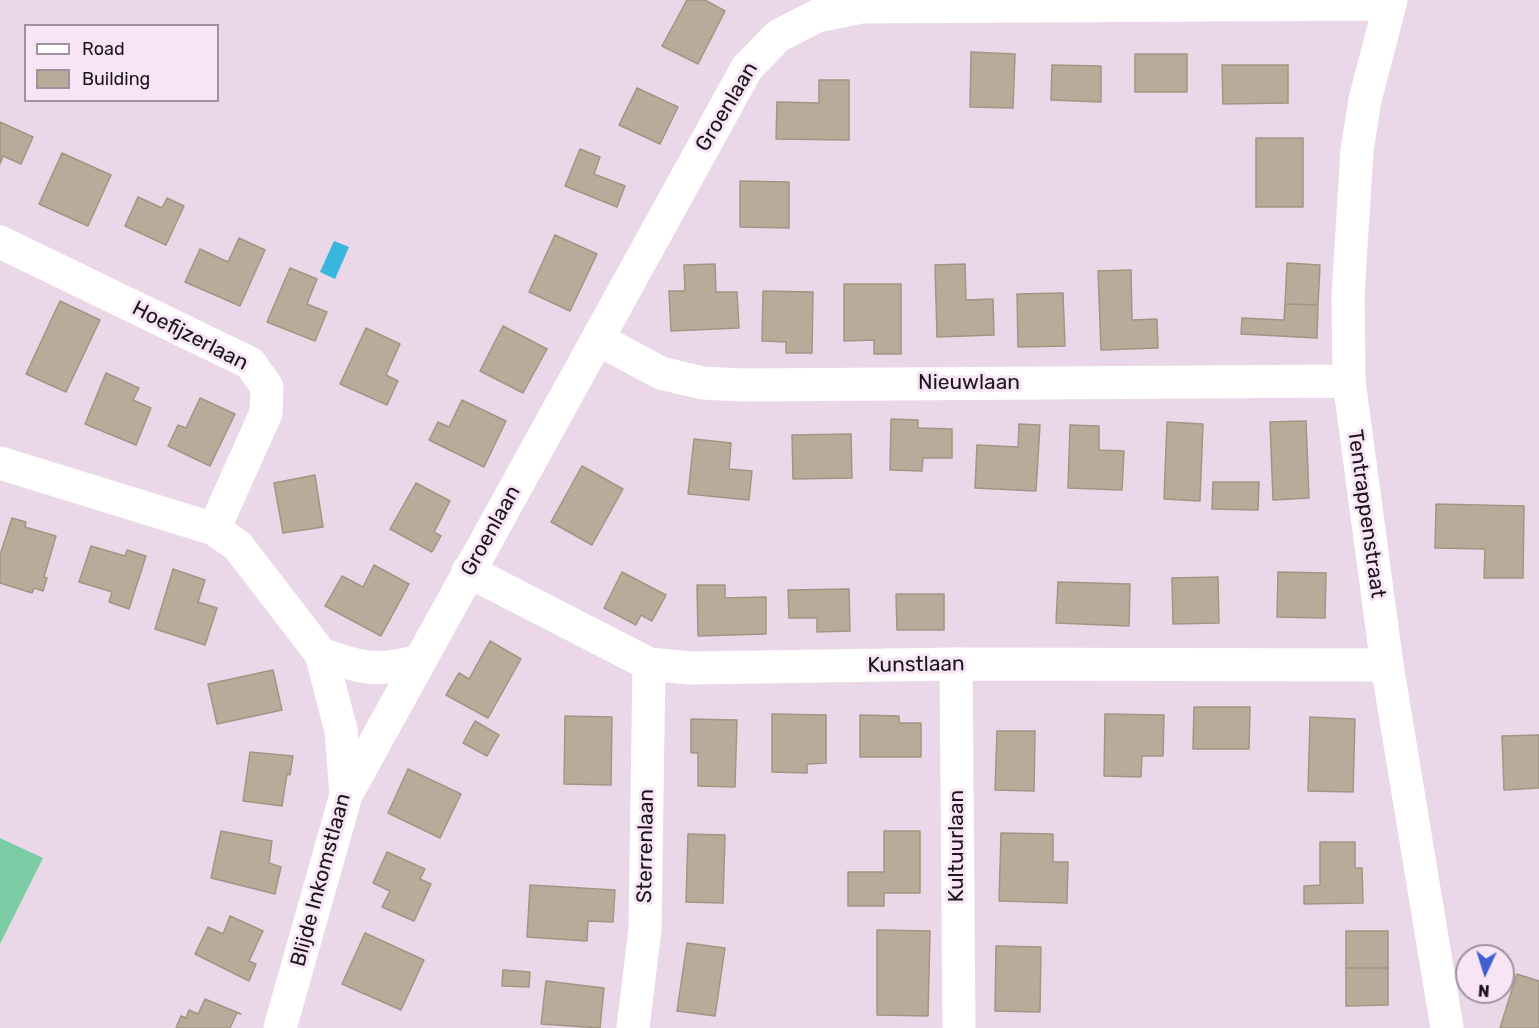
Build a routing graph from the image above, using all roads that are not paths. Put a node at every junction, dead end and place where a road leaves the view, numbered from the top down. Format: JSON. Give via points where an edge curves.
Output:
{"nodes":[{"id":1,"x":1390,"y":2,"type":"edge"},
{"id":2,"x":0,"y":242,"type":"edge"},
{"id":3,"x":599,"y":340,"type":"junction"},
{"id":4,"x":1349,"y":381,"type":"junction"},
{"id":5,"x":0,"y":462,"type":"edge"},
{"id":6,"x":214,"y":529,"type":"junction"},
{"id":7,"x":468,"y":571,"type":"junction"},
{"id":8,"x":321,"y":654,"type":"junction"},
{"id":9,"x":420,"y":661,"type":"junction"},
{"id":10,"x":649,"y":664,"type":"junction"},
{"id":11,"x":956,"y":664,"type":"junction"},
{"id":12,"x":1387,"y":665,"type":"junction"},
{"id":13,"x":346,"y":795,"type":"junction"},
{"id":14,"x":280,"y":1028,"type":"edge"},
{"id":15,"x":633,"y":1028,"type":"edge"},
{"id":16,"x":959,"y":1028,"type":"edge"},
{"id":17,"x":1447,"y":1028,"type":"edge"}],
"edges":[{"from":1,"to":3,"type":"street","name":"Groenlaan","via":[[861,7],[817,16],[778,36],[747,68]]},
{"from":1,"to":4,"type":"street","name":"Tentrappenstraat","via":[[1365,100],[1357,150],[1348,296]]},
{"from":2,"to":6,"type":"street","name":"Hoefijzerlaan","via":[[250,363],[267,387],[266,413]]},
{"from":3,"to":4,"type":"street","name":"Nieuwlaan","via":[[661,373],[702,383]]},
{"from":3,"to":7,"type":"street","name":"Groenlaan"},
{"from":4,"to":12,"type":"street","name":"Tentrappenstraat"},
{"from":5,"to":6,"type":"street","name":"Blijde Inkomstlaan"},
{"from":6,"to":8,"type":"street","name":"Blijde Inkomstlaan","via":[[238,546]]},
{"from":7,"to":9,"type":"street","name":"Groenlaan"},
{"from":7,"to":10,"type":"street","name":"Kunstlaan"},
{"from":8,"to":9,"type":"street","via":[[361,668],[392,668]]},
{"from":8,"to":13,"type":"street","name":"Blijde Inkomstlaan","via":[[341,730]]},
{"from":9,"to":13,"type":"street","name":"Groenlaan"},
{"from":10,"to":11,"type":"street","name":"Kunstlaan","via":[[690,668]]},
{"from":10,"to":15,"type":"street","name":"Sterrenlaan","via":[[645,929]]},
{"from":11,"to":12,"type":"street","name":"Kunstlaan"},
{"from":11,"to":16,"type":"street","name":"Kultuurlaan"},
{"from":12,"to":17,"type":"street","name":"Tentrappenstraat"},
{"from":13,"to":14,"type":"street","name":"Blijde Inkomstlaan"}]}
